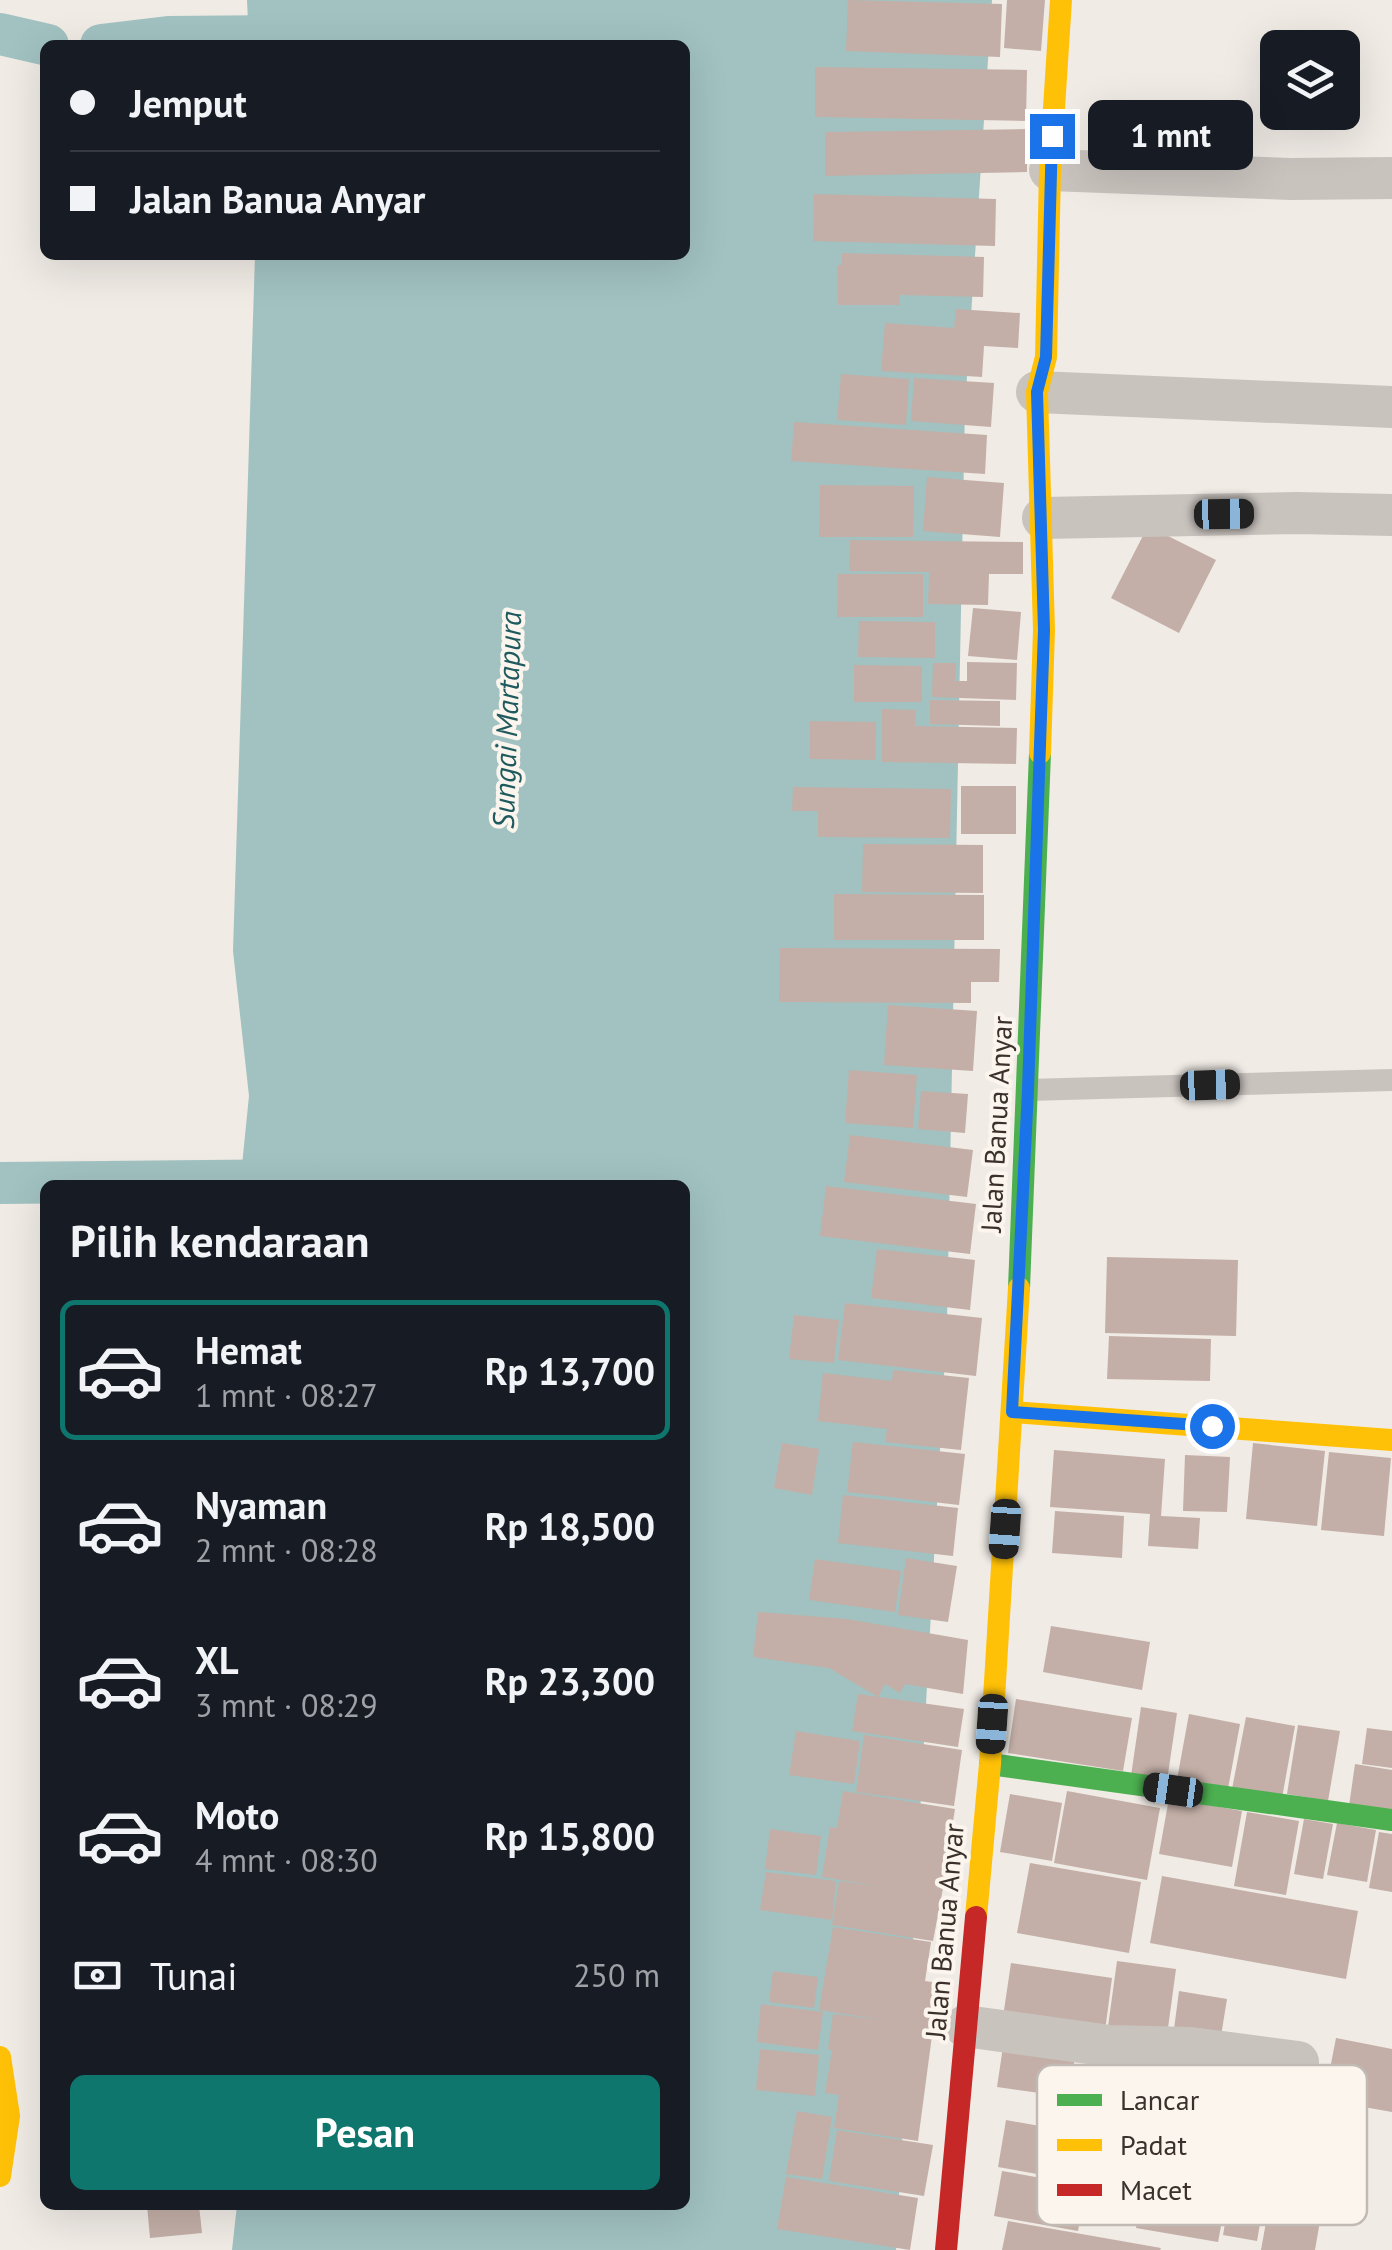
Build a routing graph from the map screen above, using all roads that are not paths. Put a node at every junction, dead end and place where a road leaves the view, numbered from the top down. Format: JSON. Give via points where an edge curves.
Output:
{"nodes":[{"id":1,"x":1062,"y":0,"type":"edge"},
{"id":2,"x":1050,"y":170,"type":"junction"},
{"id":3,"x":1392,"y":178,"type":"edge"},
{"id":4,"x":1037,"y":392,"type":"junction"},
{"id":5,"x":1392,"y":407,"type":"edge"},
{"id":6,"x":1392,"y":516,"type":"edge"},
{"id":7,"x":1043,"y":518,"type":"junction"},
{"id":8,"x":1392,"y":1080,"type":"edge"},
{"id":9,"x":1028,"y":1090,"type":"junction"},
{"id":10,"x":1012,"y":1412,"type":"junction"},
{"id":11,"x":1392,"y":1440,"type":"edge"},
{"id":12,"x":990,"y":1764,"type":"junction"},
{"id":13,"x":1392,"y":1820,"type":"edge"},
{"id":14,"x":965,"y":2026,"type":"junction"},
{"id":15,"x":0,"y":2057,"type":"edge"},
{"id":16,"x":1298,"y":2062,"type":"dead end"},
{"id":17,"x":0,"y":2176,"type":"edge"},
{"id":18,"x":946,"y":2250,"type":"edge"}],
"edges":[{"from":1,"to":2,"type":"street","name":"Jalan Banua Anyar"},
{"from":2,"to":3,"type":"street"},
{"from":2,"to":4,"type":"street","name":"Jalan Banua Anyar","via":[[1046,357]]},
{"from":4,"to":5,"type":"street"},
{"from":4,"to":7,"type":"street","name":"Jalan Banua Anyar"},
{"from":6,"to":7,"type":"street"},
{"from":7,"to":9,"type":"street","name":"Jalan Banua Anyar"},
{"from":8,"to":9,"type":"lane"},
{"from":9,"to":10,"type":"street","name":"Jalan Banua Anyar"},
{"from":10,"to":11,"type":"street"},
{"from":10,"to":12,"type":"street","name":"Jalan Banua Anyar"},
{"from":12,"to":13,"type":"street"},
{"from":12,"to":14,"type":"street","name":"Jalan Banua Anyar"},
{"from":14,"to":16,"type":"street"},
{"from":14,"to":18,"type":"street","name":"Jalan Banua Anyar"},
{"from":15,"to":17,"type":"street","via":[[9,2137]]}]}
